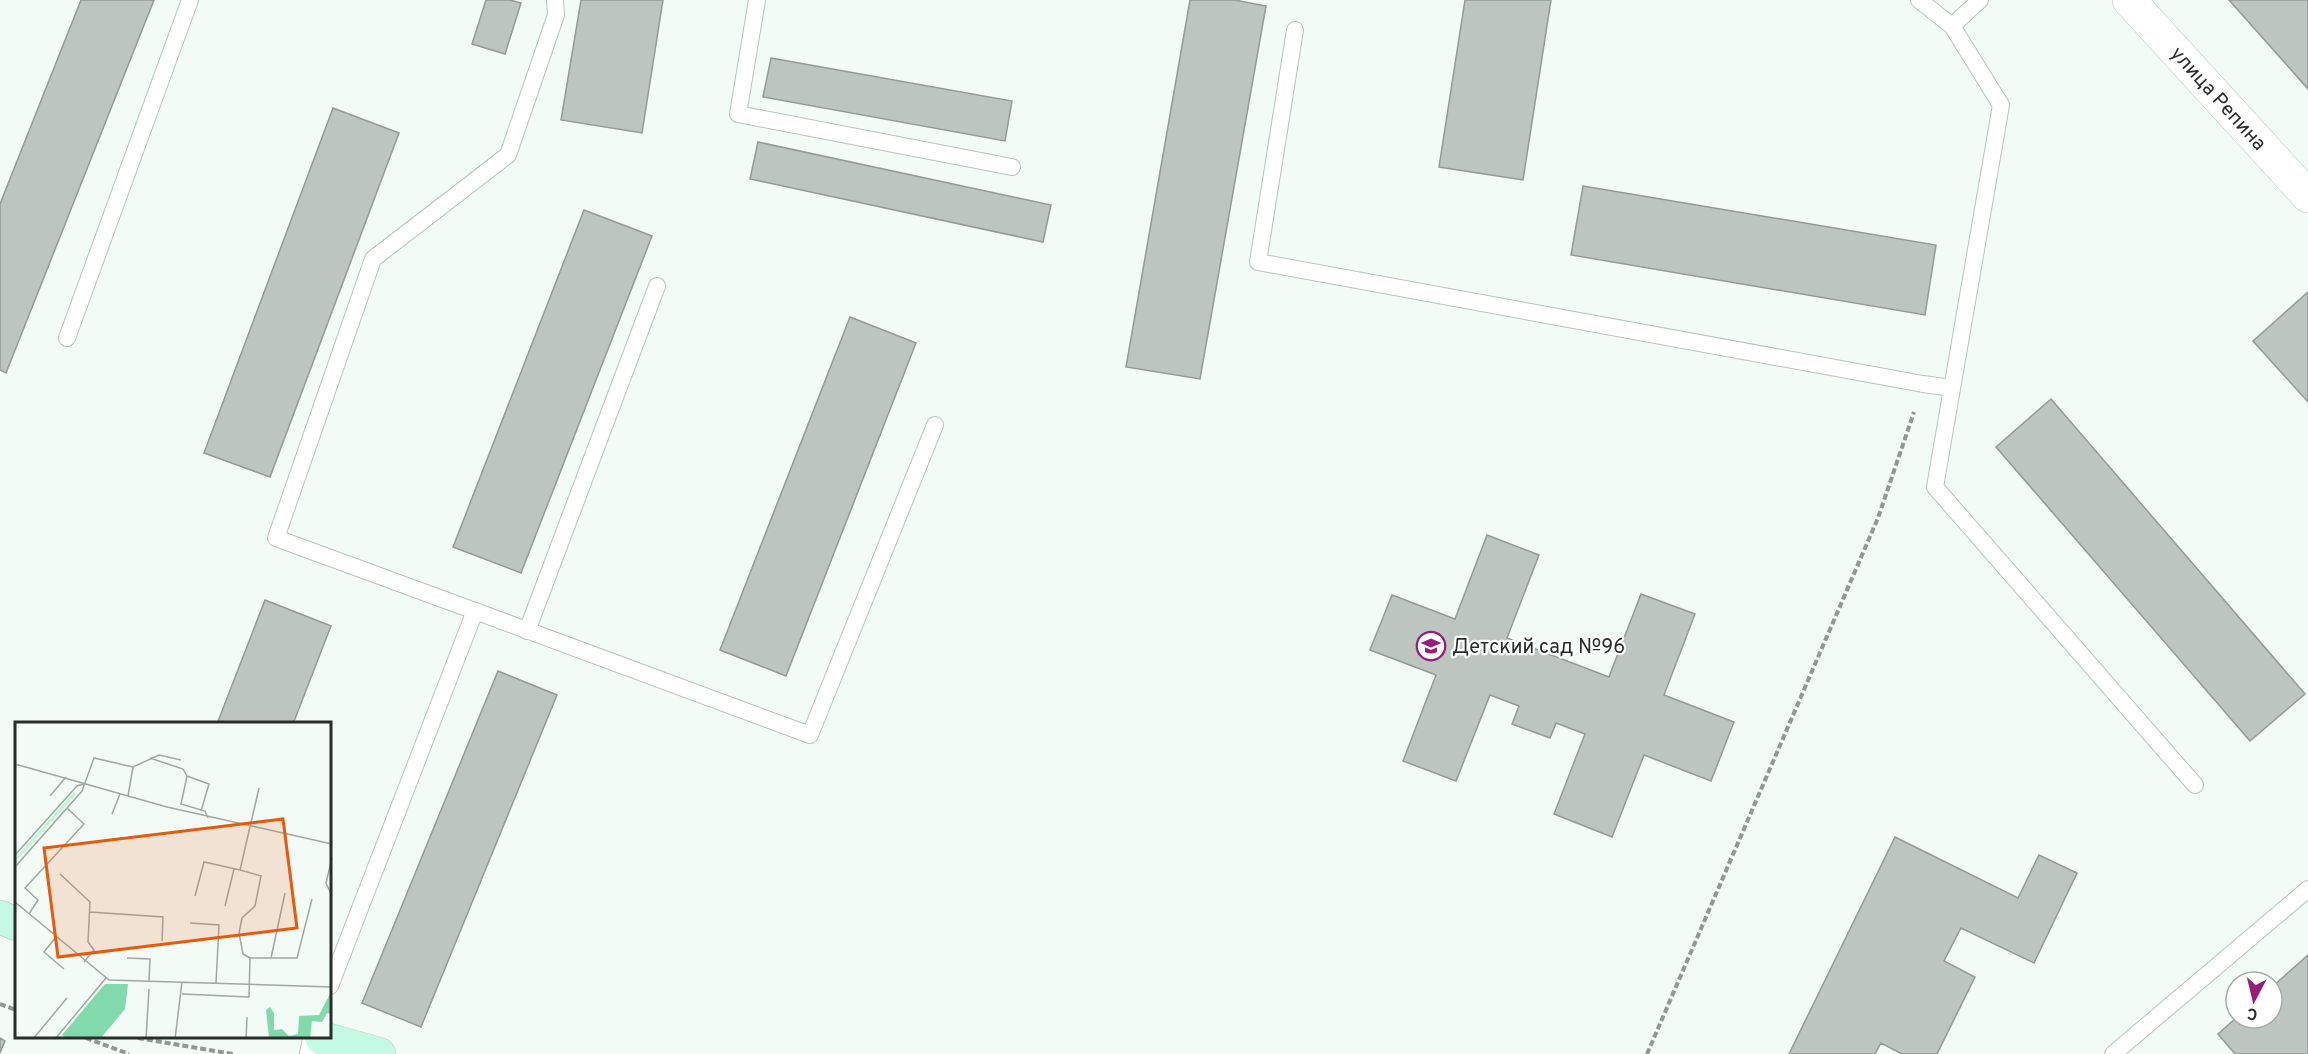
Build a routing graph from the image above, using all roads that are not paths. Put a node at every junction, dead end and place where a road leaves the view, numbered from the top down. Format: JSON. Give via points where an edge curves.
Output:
{"nodes":[{"id":1,"x":190,"y":0,"type":"edge"},
{"id":2,"x":555,"y":0,"type":"edge"},
{"id":3,"x":758,"y":0,"type":"edge"},
{"id":4,"x":1920,"y":0,"type":"edge"},
{"id":5,"x":1980,"y":0,"type":"edge"},
{"id":6,"x":2130,"y":0,"type":"edge"},
{"id":7,"x":1952,"y":26,"type":"junction"},
{"id":8,"x":1295,"y":30,"type":"dead end"},
{"id":9,"x":1012,"y":167,"type":"dead end"},
{"id":10,"x":2306,"y":191,"type":"edge"},
{"id":11,"x":657,"y":286,"type":"dead end"},
{"id":12,"x":67,"y":338,"type":"dead end"},
{"id":13,"x":1952,"y":388,"type":"junction"},
{"id":14,"x":935,"y":425,"type":"dead end"},
{"id":15,"x":475,"y":611,"type":"junction"},
{"id":16,"x":527,"y":631,"type":"junction"},
{"id":17,"x":2195,"y":785,"type":"dead end"},
{"id":18,"x":2308,"y":889,"type":"edge"},
{"id":19,"x":0,"y":917,"type":"edge"},
{"id":20,"x":15,"y":924,"type":"edge"},
{"id":21,"x":332,"y":981,"type":"edge"},
{"id":22,"x":311,"y":1039,"type":"edge"},
{"id":23,"x":326,"y":1039,"type":"edge"},
{"id":24,"x":308,"y":1054,"type":"edge"},
{"id":25,"x":379,"y":1054,"type":"edge"},
{"id":26,"x":2113,"y":1054,"type":"edge"}],
"edges":[{"from":1,"to":12,"type":"lane"},
{"from":2,"to":15,"type":"lane","via":[[556,15],[508,155],[373,259],[276,538]]},
{"from":3,"to":9,"type":"lane","via":[[738,114]]},
{"from":4,"to":7,"type":"lane"},
{"from":5,"to":7,"type":"lane"},
{"from":6,"to":10,"type":"street","name":"улица Репина"},
{"from":7,"to":13,"type":"lane","via":[[2001,105]]},
{"from":8,"to":13,"type":"lane","via":[[1258,262]]},
{"from":11,"to":16,"type":"lane"},
{"from":13,"to":17,"type":"lane","via":[[1935,487]]},
{"from":14,"to":16,"type":"lane","via":[[810,735]]},
{"from":15,"to":16,"type":"lane"},
{"from":15,"to":21,"type":"lane"},
{"from":18,"to":26,"type":"lane"},
{"from":19,"to":20,"type":"street"},
{"from":22,"to":24,"type":"lane"},
{"from":23,"to":25,"type":"street"}]}
